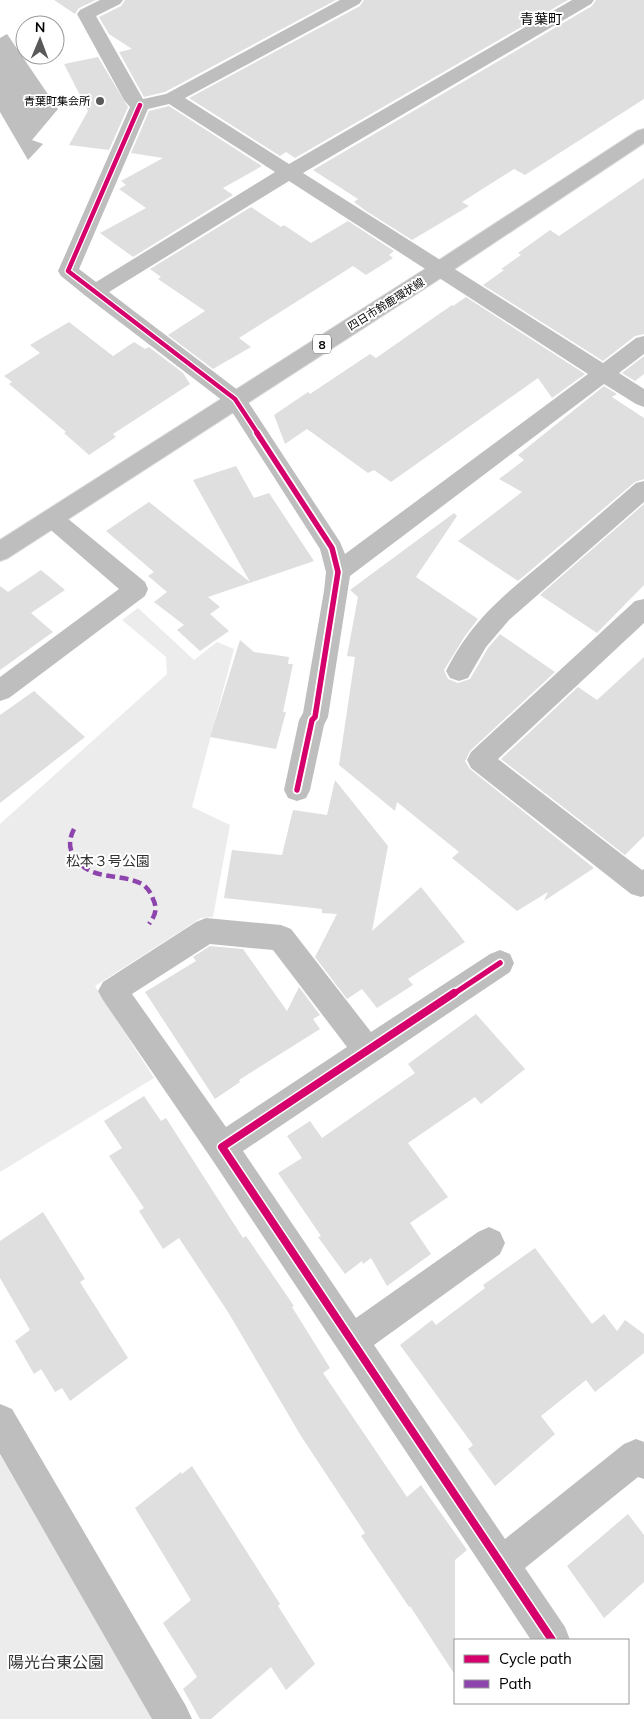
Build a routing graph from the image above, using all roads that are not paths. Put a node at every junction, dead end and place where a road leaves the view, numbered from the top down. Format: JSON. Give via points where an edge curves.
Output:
{"nodes":[{"id":1,"x":114,"y":0,"type":"edge"},
{"id":2,"x":354,"y":0,"type":"edge"},
{"id":3,"x":585,"y":0,"type":"edge"},
{"id":4,"x":172,"y":98,"type":"junction"},
{"id":5,"x":140,"y":106,"type":"junction"},
{"id":6,"x":644,"y":135,"type":"edge"},
{"id":7,"x":288,"y":174,"type":"junction"},
{"id":8,"x":440,"y":269,"type":"junction"},
{"id":9,"x":94,"y":292,"type":"junction"},
{"id":10,"x":644,"y":343,"type":"edge"},
{"id":11,"x":603,"y":373,"type":"junction"},
{"id":12,"x":235,"y":399,"type":"junction"},
{"id":13,"x":644,"y":399,"type":"edge"},
{"id":14,"x":644,"y":489,"type":"edge"},
{"id":15,"x":53,"y":519,"type":"junction"},
{"id":16,"x":0,"y":552,"type":"edge"},
{"id":17,"x":338,"y":572,"type":"junction"},
{"id":18,"x":644,"y":608,"type":"edge"},
{"id":19,"x":459,"y":671,"type":"dead end"},
{"id":20,"x":0,"y":690,"type":"edge"},
{"id":21,"x":297,"y":790,"type":"dead end"},
{"id":22,"x":644,"y":881,"type":"edge"},
{"id":23,"x":500,"y":963,"type":"dead end"},
{"id":24,"x":368,"y":1051,"type":"junction"},
{"id":25,"x":222,"y":1147,"type":"junction"},
{"id":26,"x":489,"y":1243,"type":"dead end"},
{"id":27,"x":352,"y":1341,"type":"junction"},
{"id":28,"x":0,"y":1421,"type":"edge"},
{"id":29,"x":644,"y":1462,"type":"edge"},
{"id":30,"x":502,"y":1564,"type":"junction"},
{"id":31,"x":551,"y":1639,"type":"edge"},
{"id":32,"x":173,"y":1719,"type":"edge"}],
"edges":[{"from":1,"to":5,"type":"street","via":[[86,14],[133,100]]},
{"from":2,"to":4,"type":"street"},
{"from":3,"to":7,"type":"street"},
{"from":4,"to":5,"type":"street"},
{"from":4,"to":7,"type":"street"},
{"from":5,"to":9,"type":"street","via":[[68,271]]},
{"from":6,"to":8,"type":"street","name":"四日市鈴鹿環状線","number":"8"},
{"from":7,"to":8,"type":"street"},
{"from":7,"to":9,"type":"street"},
{"from":8,"to":11,"type":"street"},
{"from":8,"to":12,"type":"street","name":"四日市鈴鹿環状線","number":"8"},
{"from":9,"to":12,"type":"street"},
{"from":10,"to":11,"type":"street"},
{"from":11,"to":13,"type":"street"},
{"from":11,"to":17,"type":"street"},
{"from":12,"to":15,"type":"street","name":"四日市鈴鹿環状線","number":"8"},
{"from":12,"to":17,"type":"street","via":[[332,548]]},
{"from":14,"to":19,"type":"street","via":[[508,606],[466,653]]},
{"from":15,"to":16,"type":"street","name":"四日市鈴鹿環状線","number":"8"},
{"from":15,"to":20,"type":"street","via":[[136,589]]},
{"from":17,"to":21,"type":"street","via":[[315,717]]},
{"from":18,"to":22,"type":"street","via":[[480,760],[641,885]]},
{"from":23,"to":24,"type":"street"},
{"from":24,"to":25,"type":"street"},
{"from":24,"to":25,"type":"street","via":[[281,938],[206,931],[113,991]]},
{"from":25,"to":27,"type":"street"},
{"from":26,"to":27,"type":"street"},
{"from":27,"to":30,"type":"street"},
{"from":28,"to":32,"type":"street"},
{"from":29,"to":30,"type":"street","via":[[636,1456]]},
{"from":30,"to":31,"type":"street"}]}
